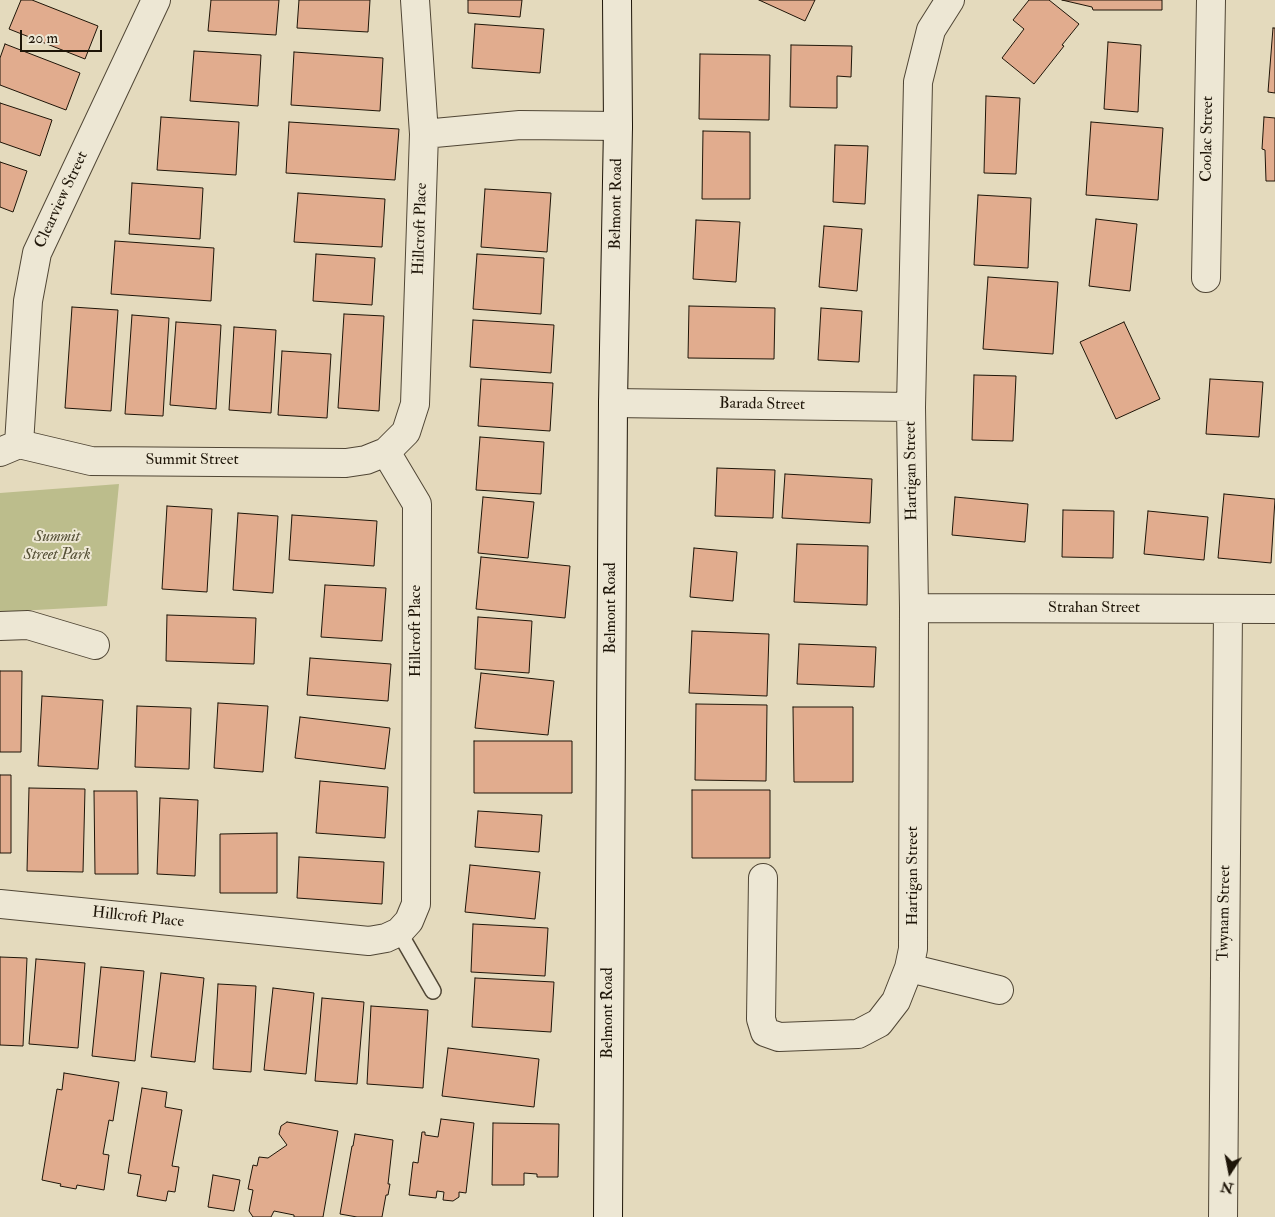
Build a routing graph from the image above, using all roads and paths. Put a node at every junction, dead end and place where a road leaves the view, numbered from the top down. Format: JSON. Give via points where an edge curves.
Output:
{"nodes":[{"id":1,"x":156,"y":0,"type":"edge"},
{"id":2,"x":414,"y":0,"type":"edge"},
{"id":3,"x":617,"y":0,"type":"edge"},
{"id":4,"x":950,"y":0,"type":"edge"},
{"id":5,"x":1211,"y":0,"type":"edge"},
{"id":6,"x":618,"y":126,"type":"junction"},
{"id":7,"x":424,"y":134,"type":"junction"},
{"id":8,"x":1206,"y":278,"type":"dead end"},
{"id":9,"x":613,"y":403,"type":"junction"},
{"id":10,"x":911,"y":407,"type":"junction"},
{"id":11,"x":10,"y":448,"type":"edge"},
{"id":12,"x":386,"y":452,"type":"junction"},
{"id":13,"x":914,"y":608,"type":"junction"},
{"id":14,"x":1228,"y":609,"type":"junction"},
{"id":15,"x":1275,"y":610,"type":"edge"},
{"id":16,"x":0,"y":626,"type":"edge"},
{"id":17,"x":95,"y":645,"type":"dead end"},
{"id":18,"x":762,"y":878,"type":"dead end"},
{"id":19,"x":0,"y":904,"type":"edge"},
{"id":20,"x":399,"y":932,"type":"junction"},
{"id":21,"x":911,"y":958,"type":"junction"},
{"id":22,"x":999,"y":990,"type":"dead end"},
{"id":23,"x":433,"y":991,"type":"dead end"},
{"id":24,"x":608,"y":1217,"type":"edge"},
{"id":25,"x":1223,"y":1217,"type":"edge"}],
"edges":[{"from":1,"to":11,"type":"street","name":"Clearview Street","via":[[37,253]]},
{"from":2,"to":7,"type":"street","name":"Hillcroft Place"},
{"from":3,"to":6,"type":"street","name":"Belmont Road"},
{"from":4,"to":10,"type":"street","name":"Hartigan Street","via":[[931,30],[918,82]]},
{"from":5,"to":8,"type":"street","name":"Coolac Street"},
{"from":6,"to":7,"type":"street","via":[[520,125]]},
{"from":6,"to":9,"type":"street","name":"Belmont Road"},
{"from":7,"to":12,"type":"street","name":"Hillcroft Place","via":[[415,404],[406,432]]},
{"from":9,"to":10,"type":"street","name":"Barada Street"},
{"from":9,"to":24,"type":"street","name":"Belmont Road"},
{"from":10,"to":13,"type":"street","name":"Hartigan Street"},
{"from":11,"to":12,"type":"street","name":"Summit Street","via":[[90,461],[346,463]]},
{"from":12,"to":20,"type":"street","name":"Hillcroft Place","via":[[417,504],[416,904],[409,922]]},
{"from":13,"to":14,"type":"street","name":"Strahan Street"},
{"from":13,"to":21,"type":"street","name":"Hartigan Street"},
{"from":14,"to":15,"type":"street","name":"Strahan Street"},
{"from":14,"to":25,"type":"street","name":"Twynam Street"},
{"from":16,"to":17,"type":"street","via":[[28,625]]},
{"from":18,"to":21,"type":"street","via":[[761,1020],[765,1032],[779,1037],[858,1034],[879,1023],[896,1001]]},
{"from":19,"to":20,"type":"street","name":"Hillcroft Place","via":[[369,941]]},
{"from":20,"to":23,"type":"lane"},
{"from":21,"to":22,"type":"street"}]}
